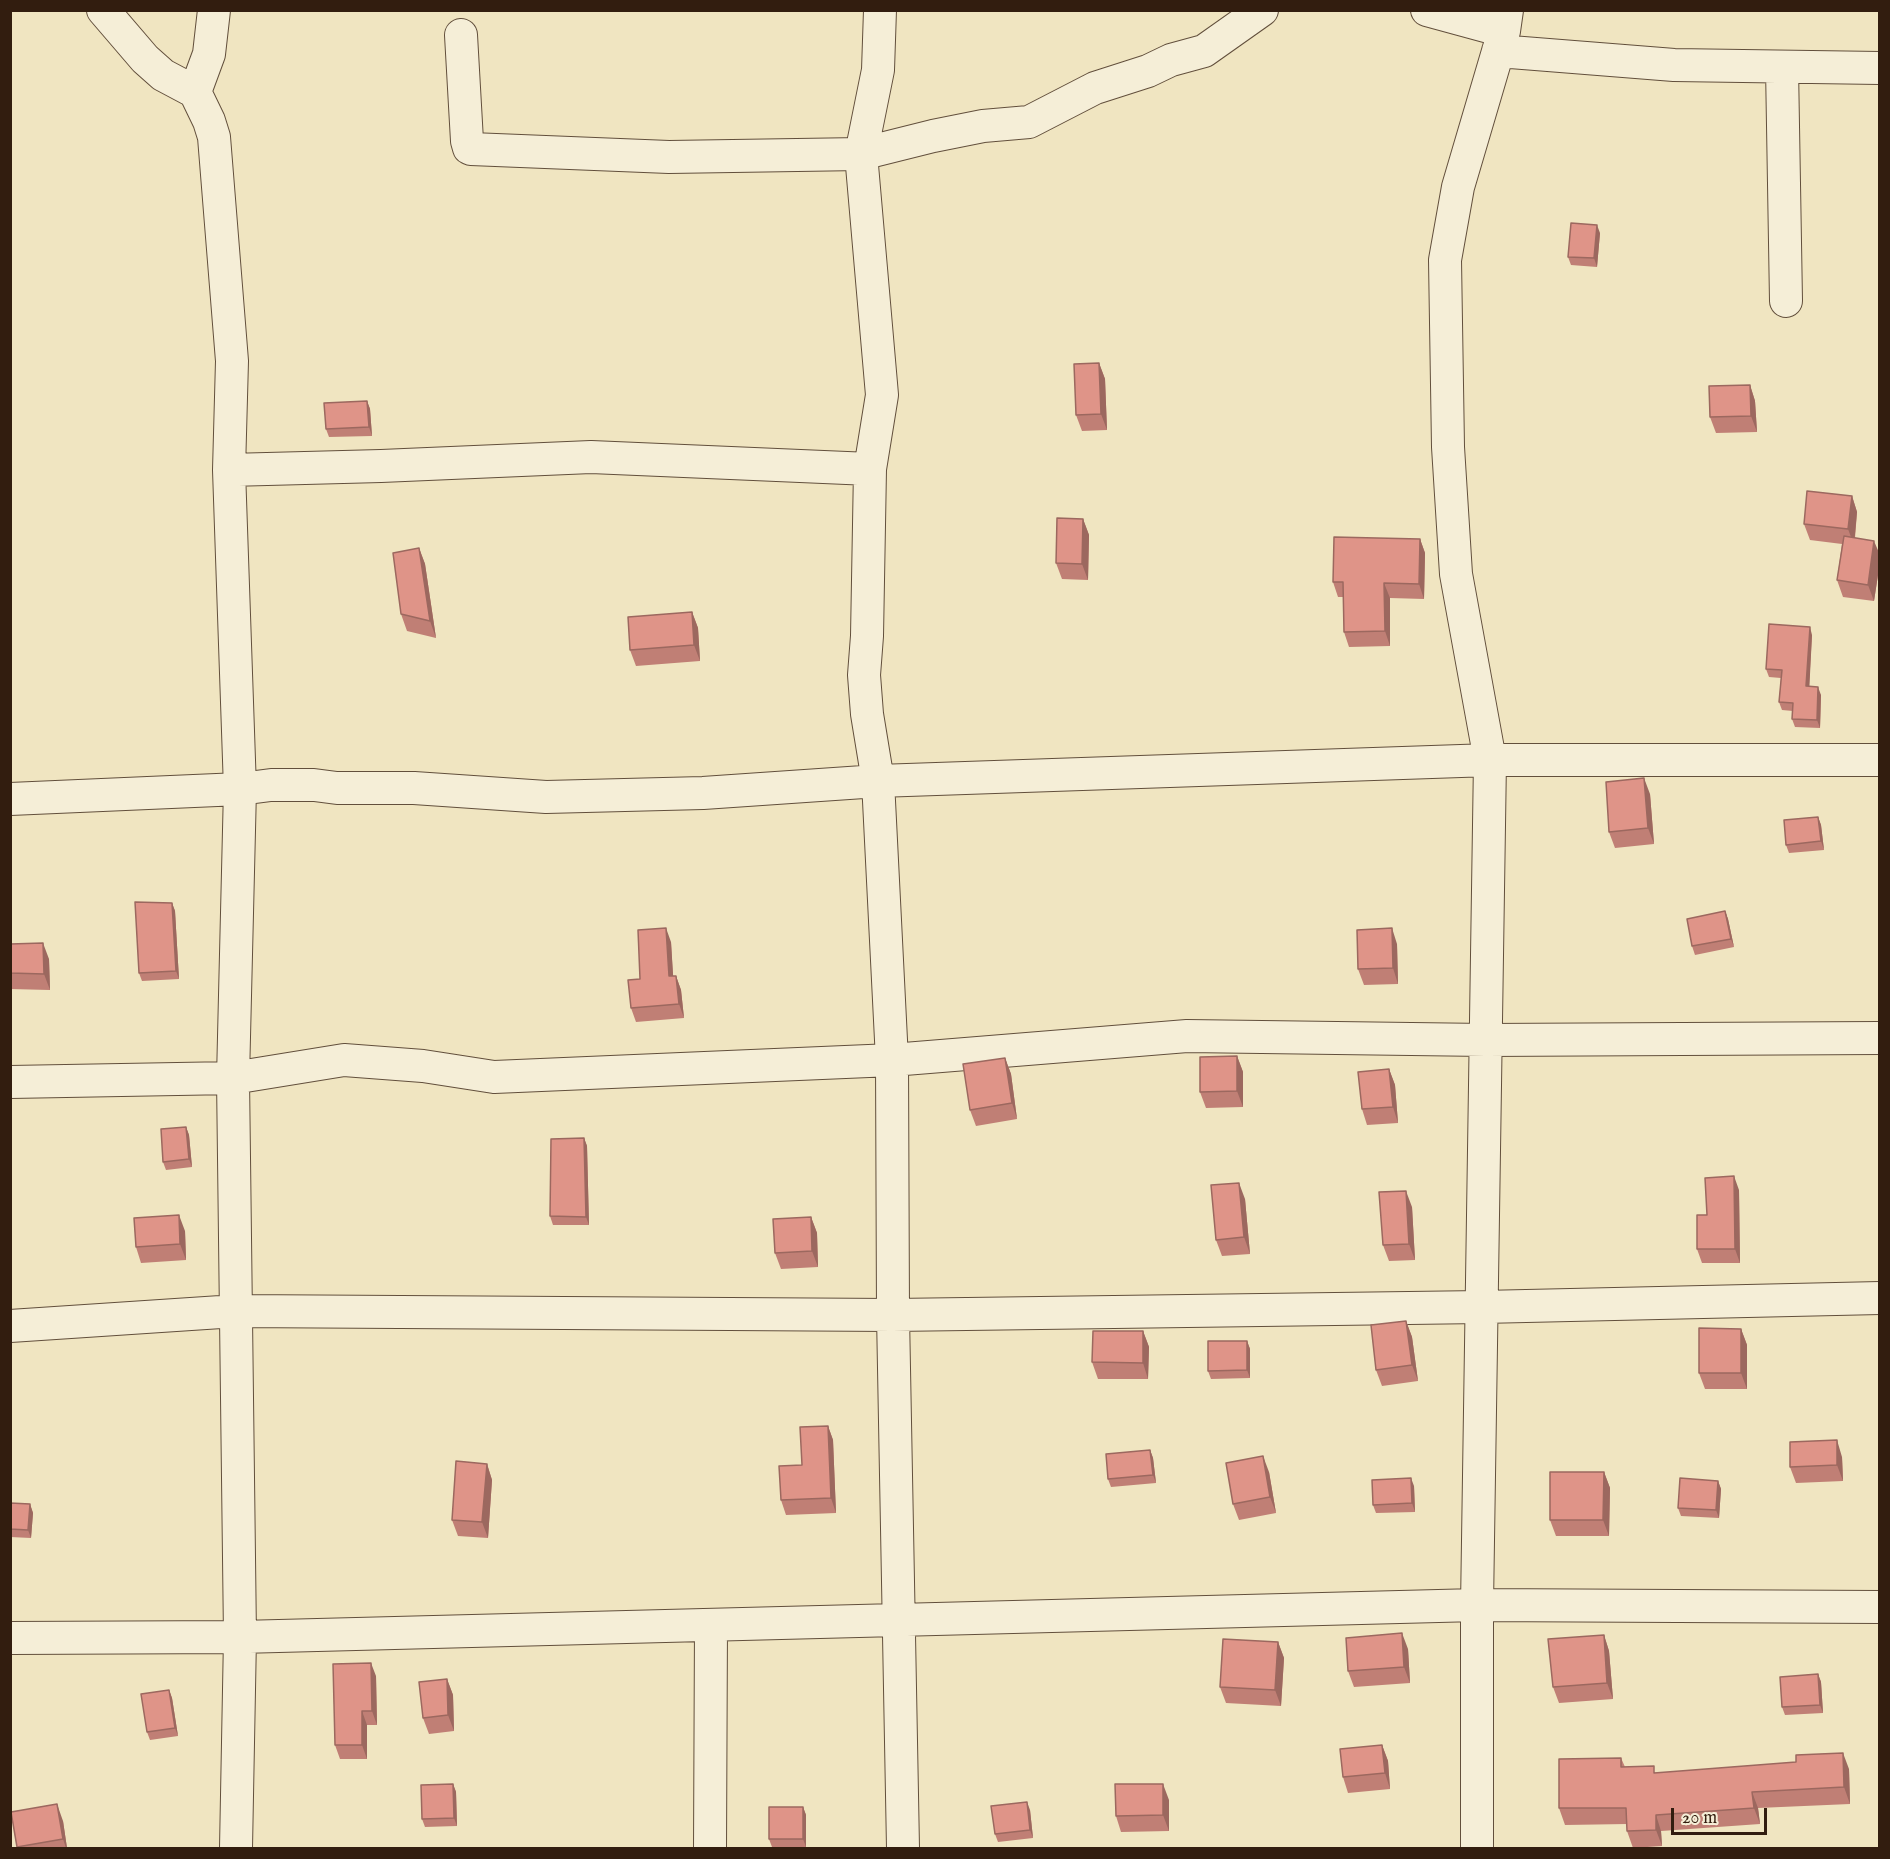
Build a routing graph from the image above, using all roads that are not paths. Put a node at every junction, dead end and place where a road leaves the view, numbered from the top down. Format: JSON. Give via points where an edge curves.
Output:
{"nodes":[{"id":1,"x":103,"y":10,"type":"edge"},
{"id":2,"x":214,"y":10,"type":"edge"},
{"id":3,"x":880,"y":10,"type":"edge"},
{"id":4,"x":1262,"y":10,"type":"edge"},
{"id":5,"x":1427,"y":10,"type":"edge"},
{"id":6,"x":1503,"y":31,"type":"edge"},
{"id":7,"x":461,"y":34,"type":"dead end"},
{"id":8,"x":1782,"y":67,"type":"junction"},
{"id":9,"x":1880,"y":69,"type":"edge"},
{"id":10,"x":195,"y":92,"type":"junction"},
{"id":11,"x":861,"y":154,"type":"junction"},
{"id":12,"x":1786,"y":301,"type":"dead end"},
{"id":13,"x":229,"y":470,"type":"junction"},
{"id":14,"x":870,"y":470,"type":"junction"},
{"id":15,"x":1490,"y":759,"type":"junction"},
{"id":16,"x":1880,"y":760,"type":"edge"},
{"id":17,"x":878,"y":781,"type":"junction"},
{"id":18,"x":240,"y":789,"type":"junction"},
{"id":19,"x":10,"y":799,"type":"edge"},
{"id":20,"x":1880,"y":1038,"type":"edge"},
{"id":21,"x":1486,"y":1040,"type":"junction"},
{"id":22,"x":892,"y":1060,"type":"junction"},
{"id":23,"x":233,"y":1078,"type":"junction"},
{"id":24,"x":10,"y":1082,"type":"edge"},
{"id":25,"x":1880,"y":1298,"type":"edge"},
{"id":26,"x":1482,"y":1307,"type":"junction"},
{"id":27,"x":236,"y":1311,"type":"junction"},
{"id":28,"x":893,"y":1315,"type":"junction"},
{"id":29,"x":10,"y":1326,"type":"edge"},
{"id":30,"x":1477,"y":1605,"type":"junction"},
{"id":31,"x":1880,"y":1607,"type":"edge"},
{"id":32,"x":899,"y":1620,"type":"junction"},
{"id":33,"x":711,"y":1625,"type":"junction"},
{"id":34,"x":240,"y":1637,"type":"junction"},
{"id":35,"x":10,"y":1638,"type":"edge"},
{"id":36,"x":236,"y":1848,"type":"edge"},
{"id":37,"x":710,"y":1848,"type":"edge"},
{"id":38,"x":903,"y":1848,"type":"edge"},
{"id":39,"x":1478,"y":1848,"type":"edge"}],
"edges":[{"from":1,"to":10,"type":"street","via":[[145,60]]},
{"from":2,"to":10,"type":"street","via":[[209,54]]},
{"from":3,"to":11,"type":"street","via":[[878,70]]},
{"from":4,"to":11,"type":"street","via":[[1204,51],[1095,88],[1029,122],[983,126]]},
{"from":5,"to":6,"type":"street"},
{"from":6,"to":8,"type":"street","via":[[1674,65]]},
{"from":6,"to":15,"type":"street","via":[[1458,187],[1445,260],[1448,447],[1456,574]]},
{"from":7,"to":11,"type":"street","via":[[467,141],[471,149],[669,157]]},
{"from":8,"to":9,"type":"street"},
{"from":8,"to":12,"type":"street"},
{"from":10,"to":13,"type":"street","via":[[214,137],[232,361]]},
{"from":11,"to":14,"type":"street","via":[[882,395]]},
{"from":13,"to":14,"type":"street","via":[[591,457]]},
{"from":13,"to":18,"type":"street"},
{"from":14,"to":17,"type":"street","via":[[864,675]]},
{"from":15,"to":16,"type":"street"},
{"from":15,"to":17,"type":"street"},
{"from":15,"to":21,"type":"street"},
{"from":17,"to":18,"type":"street","via":[[703,793],[557,796],[314,785]]},
{"from":17,"to":22,"type":"street"},
{"from":18,"to":19,"type":"street"},
{"from":18,"to":23,"type":"street"},
{"from":20,"to":21,"type":"street"},
{"from":21,"to":22,"type":"street","via":[[1187,1036]]},
{"from":21,"to":26,"type":"street"},
{"from":22,"to":23,"type":"street","via":[[495,1077],[344,1060]]},
{"from":22,"to":28,"type":"street"},
{"from":23,"to":24,"type":"street"},
{"from":23,"to":27,"type":"street"},
{"from":25,"to":26,"type":"street"},
{"from":26,"to":28,"type":"street"},
{"from":26,"to":30,"type":"street"},
{"from":27,"to":28,"type":"street"},
{"from":27,"to":29,"type":"street"},
{"from":27,"to":34,"type":"street"},
{"from":28,"to":32,"type":"street"},
{"from":30,"to":31,"type":"street"},
{"from":30,"to":32,"type":"street"},
{"from":30,"to":39,"type":"street"},
{"from":32,"to":33,"type":"street"},
{"from":32,"to":38,"type":"street"},
{"from":33,"to":34,"type":"street"},
{"from":33,"to":37,"type":"street"},
{"from":34,"to":35,"type":"street"},
{"from":34,"to":36,"type":"street"}]}
